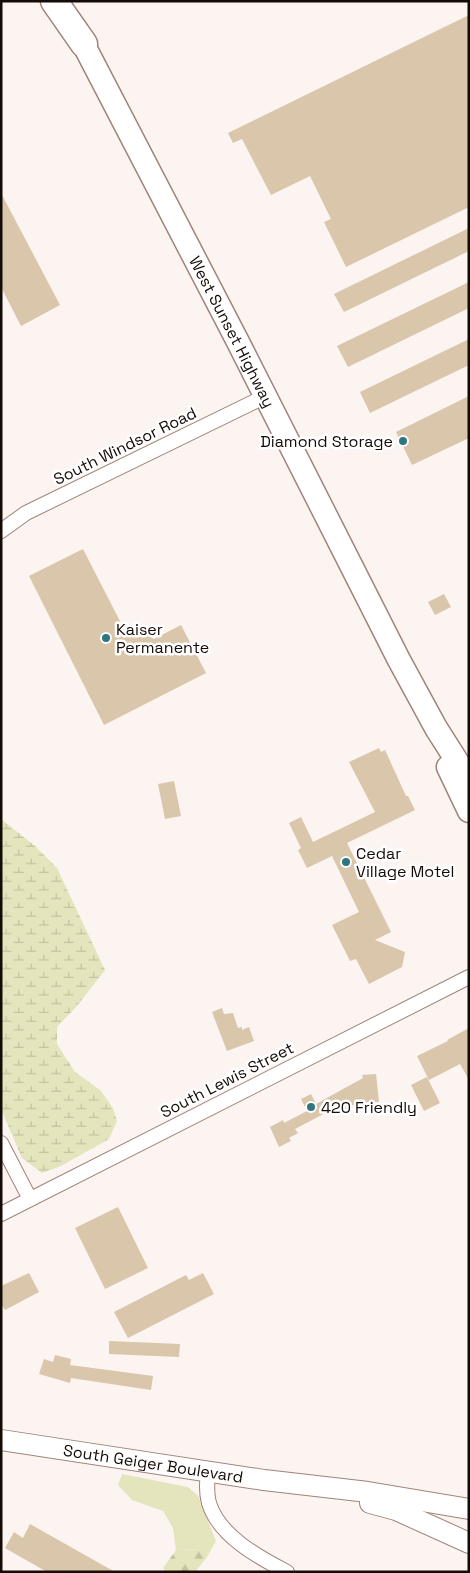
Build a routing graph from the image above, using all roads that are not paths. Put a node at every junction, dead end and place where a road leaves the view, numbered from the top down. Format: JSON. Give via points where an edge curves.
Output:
{"nodes":[{"id":1,"x":54,"y":1,"type":"edge"},
{"id":2,"x":60,"y":1,"type":"edge"},
{"id":3,"x":64,"y":1,"type":"edge"},
{"id":4,"x":84,"y":44,"type":"junction"},
{"id":5,"x":266,"y":396,"type":"junction"},
{"id":6,"x":1,"y":531,"type":"edge"},
{"id":7,"x":436,"y":728,"type":"junction"},
{"id":8,"x":469,"y":780,"type":"edge"},
{"id":9,"x":469,"y":811,"type":"edge"},
{"id":10,"x":469,"y":977,"type":"edge"},
{"id":11,"x":1,"y":1143,"type":"edge"},
{"id":12,"x":30,"y":1199,"type":"junction"},
{"id":13,"x":1,"y":1214,"type":"edge"},
{"id":14,"x":1,"y":1440,"type":"edge"},
{"id":15,"x":208,"y":1471,"type":"junction"},
{"id":16,"x":305,"y":1485,"type":"junction"},
{"id":17,"x":469,"y":1509,"type":"edge"},
{"id":18,"x":469,"y":1543,"type":"edge"},
{"id":19,"x":287,"y":1572,"type":"edge"}],
"edges":[{"from":1,"to":4,"type":"highway"},
{"from":2,"to":4,"type":"main road","name":"West Sunset Highway"},
{"from":3,"to":4,"type":"main road","name":"West Sunset Highway"},
{"from":4,"to":5,"type":"main road","name":"West Sunset Highway"},
{"from":5,"to":6,"type":"street","name":"South Windsor Road","via":[[26,513]]},
{"from":5,"to":7,"type":"main road","name":"West Sunset Highway"},
{"from":7,"to":8,"type":"main road","name":"West Sunset Highway"},
{"from":7,"to":9,"type":"main road","name":"West Sunset Highway","via":[[445,761]]},
{"from":10,"to":12,"type":"street","name":"South Lewis Street"},
{"from":11,"to":12,"type":"street"},
{"from":12,"to":13,"type":"street","name":"South Lewis Street"},
{"from":14,"to":15,"type":"main road","name":"South Geiger Boulevard"},
{"from":15,"to":16,"type":"main road","name":"South Geiger Boulevard"},
{"from":15,"to":19,"type":"street","via":[[209,1502],[220,1522],[252,1551]]},
{"from":16,"to":17,"type":"main road"},
{"from":16,"to":18,"type":"main road","via":[[396,1510]]}]}
